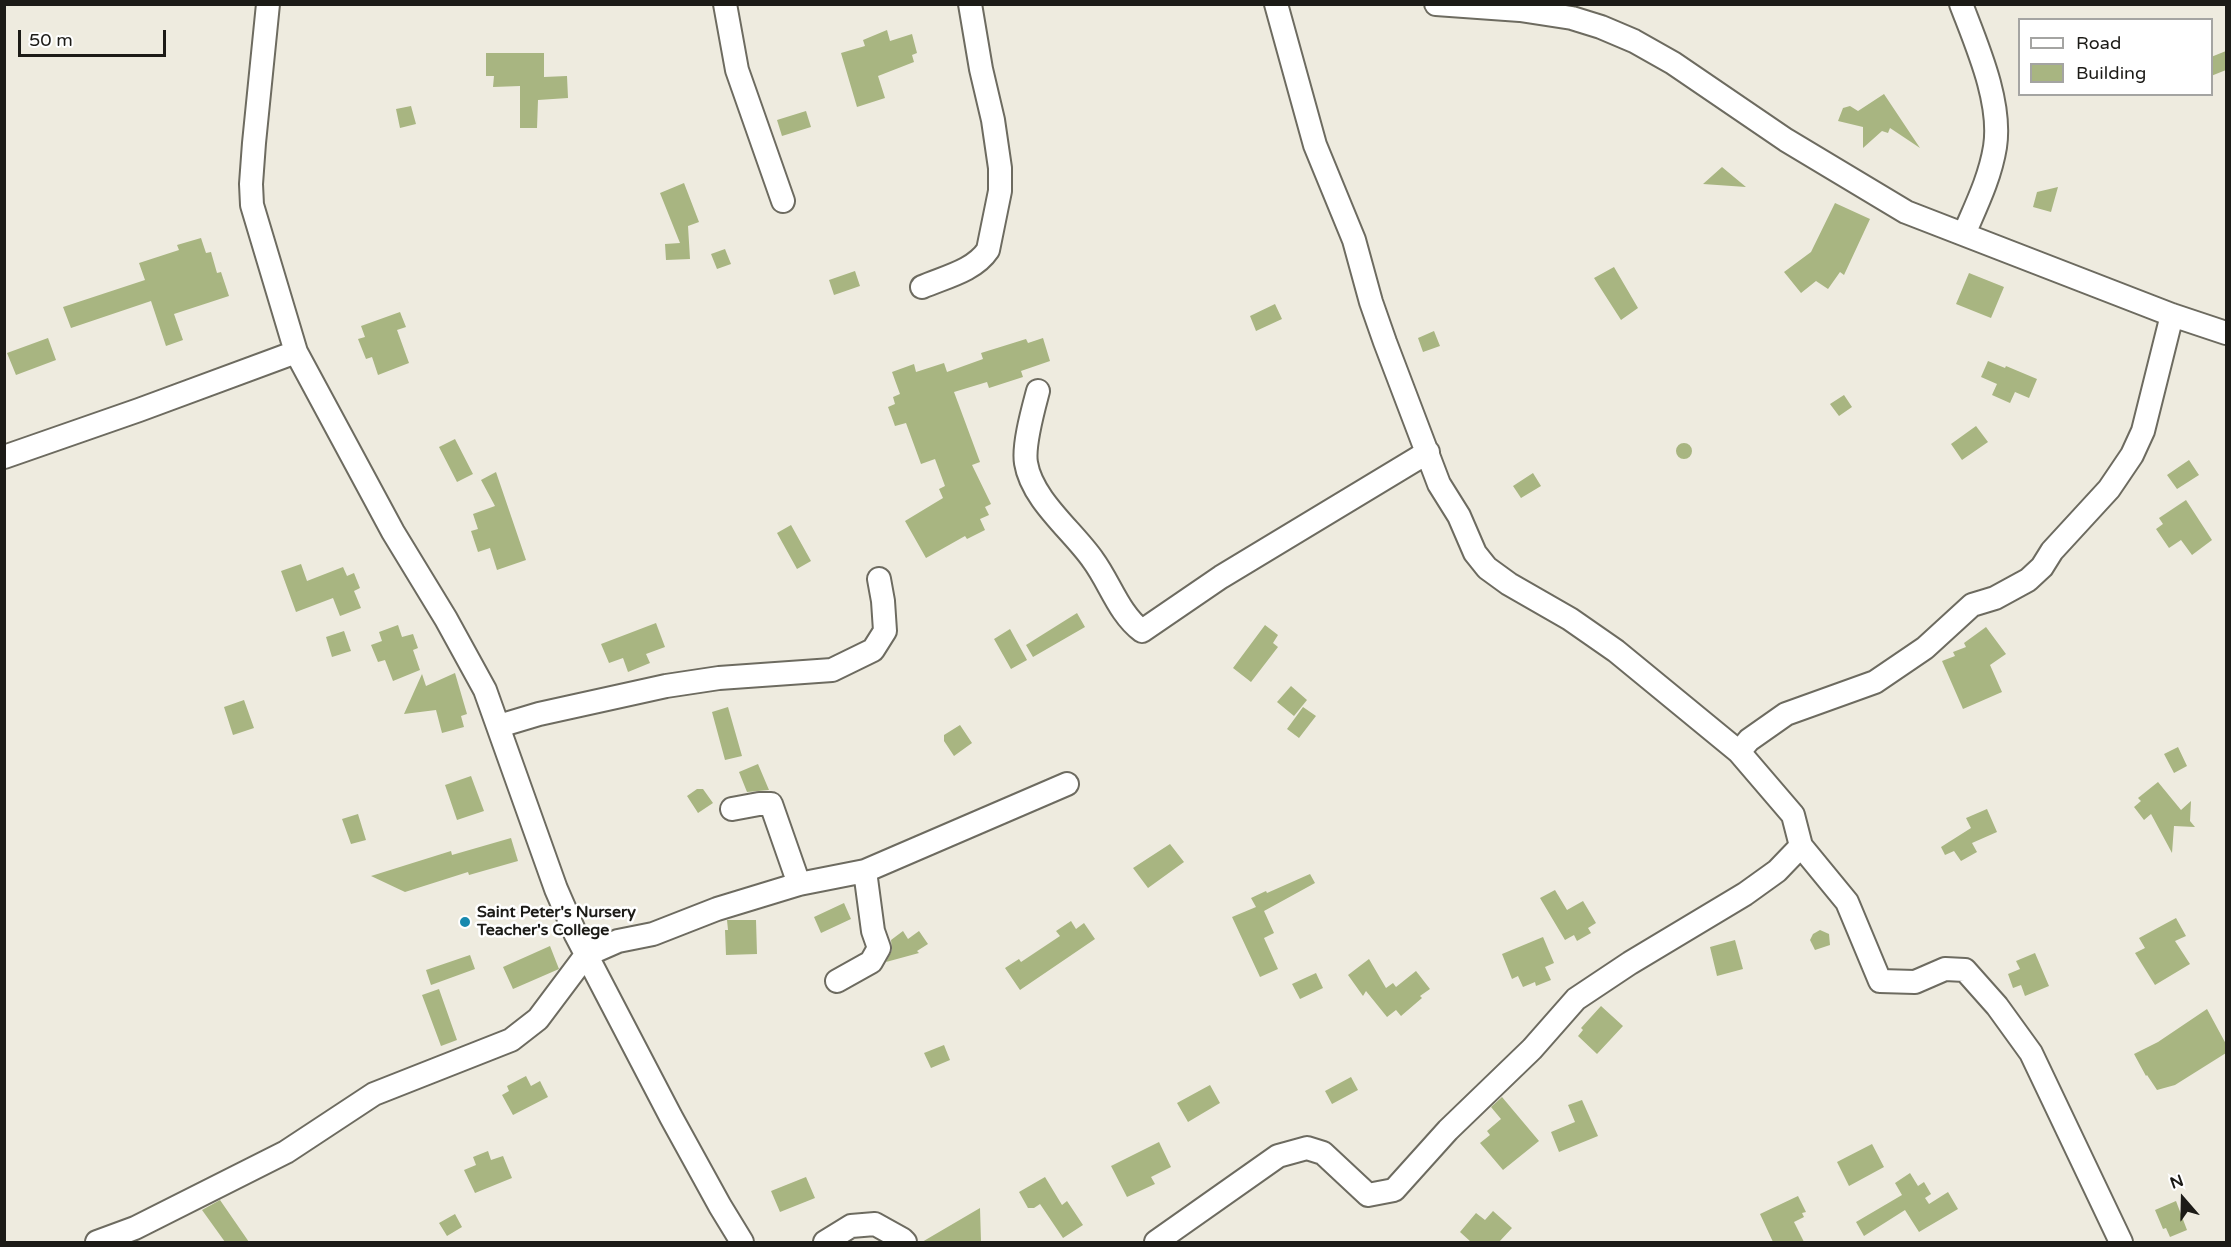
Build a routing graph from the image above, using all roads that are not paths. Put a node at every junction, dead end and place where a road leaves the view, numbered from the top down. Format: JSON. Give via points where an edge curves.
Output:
{"nodes":[{"id":1,"x":268,"y":4,"type":"edge"},
{"id":2,"x":725,"y":4,"type":"edge"},
{"id":3,"x":970,"y":4,"type":"edge"},
{"id":4,"x":1276,"y":4,"type":"edge"},
{"id":5,"x":1436,"y":4,"type":"edge"},
{"id":6,"x":1961,"y":4,"type":"edge"},
{"id":7,"x":783,"y":201,"type":"dead end"},
{"id":8,"x":1964,"y":234,"type":"junction"},
{"id":9,"x":922,"y":287,"type":"dead end"},
{"id":10,"x":2172,"y":315,"type":"junction"},
{"id":11,"x":2226,"y":333,"type":"edge"},
{"id":12,"x":296,"y":352,"type":"junction"},
{"id":13,"x":1038,"y":391,"type":"dead end"},
{"id":14,"x":1428,"y":452,"type":"junction"},
{"id":15,"x":4,"y":457,"type":"edge"},
{"id":16,"x":879,"y":579,"type":"dead end"},
{"id":17,"x":499,"y":726,"type":"junction"},
{"id":18,"x":1739,"y":752,"type":"junction"},
{"id":19,"x":1067,"y":784,"type":"dead end"},
{"id":20,"x":732,"y":809,"type":"dead end"},
{"id":21,"x":1801,"y":846,"type":"junction"},
{"id":22,"x":865,"y":871,"type":"junction"},
{"id":23,"x":799,"y":884,"type":"junction"},
{"id":24,"x":586,"y":955,"type":"junction"},
{"id":25,"x":837,"y":981,"type":"dead end"},
{"id":26,"x":97,"y":1242,"type":"edge"},
{"id":27,"x":742,"y":1242,"type":"edge"},
{"id":28,"x":825,"y":1242,"type":"edge"},
{"id":29,"x":905,"y":1242,"type":"edge"},
{"id":30,"x":1156,"y":1242,"type":"edge"},
{"id":31,"x":2121,"y":1242,"type":"edge"}],
"edges":[{"from":1,"to":12,"type":"street","via":[[252,206]]},
{"from":2,"to":7,"type":"street","via":[[737,70]]},
{"from":3,"to":9,"type":"street","via":[[993,120],[1000,190],[984,257]]},
{"from":4,"to":14,"type":"street","via":[[1315,145],[1354,240],[1371,302]]},
{"from":5,"to":8,"type":"street","via":[[1520,10],[1601,27],[1673,63],[1786,140],[1906,212]]},
{"from":6,"to":8,"type":"street","via":[[1991,93],[1996,128],[1987,180]]},
{"from":8,"to":10,"type":"street"},
{"from":10,"to":11,"type":"street"},
{"from":10,"to":18,"type":"street","via":[[2143,431],[2132,455],[2109,489],[2042,567],[2028,580],[1972,606],[1925,648],[1875,682],[1786,714],[1749,740]]},
{"from":12,"to":15,"type":"street"},
{"from":12,"to":17,"type":"street","via":[[393,532],[485,690]]},
{"from":13,"to":14,"type":"street","via":[[1026,461],[1030,479],[1094,561],[1131,623],[1142,631],[1221,577]]},
{"from":14,"to":18,"type":"street","via":[[1439,483],[1475,553],[1487,567],[1616,651]]},
{"from":16,"to":17,"type":"street","via":[[885,630],[873,650],[832,670],[666,686]]},
{"from":17,"to":24,"type":"street","via":[[556,889]]},
{"from":18,"to":21,"type":"street","via":[[1793,815]]},
{"from":19,"to":22,"type":"street"},
{"from":20,"to":23,"type":"street","via":[[771,804]]},
{"from":21,"to":30,"type":"street","via":[[1777,871],[1744,894],[1576,999],[1394,1190],[1368,1195],[1323,1154],[1307,1148],[1278,1156]]},
{"from":21,"to":31,"type":"street","via":[[1847,902],[1880,981],[1915,982],[1945,969],[1965,970],[1997,1006],[2031,1053]]},
{"from":22,"to":23,"type":"street"},
{"from":22,"to":25,"type":"street","via":[[879,948],[872,962]]},
{"from":23,"to":24,"type":"street","via":[[653,934],[618,941]]},
{"from":24,"to":26,"type":"street","via":[[538,1019],[511,1040],[374,1094],[286,1152],[135,1228]]},
{"from":24,"to":27,"type":"street"},
{"from":28,"to":29,"type":"street","via":[[851,1226],[875,1224]]}]}
